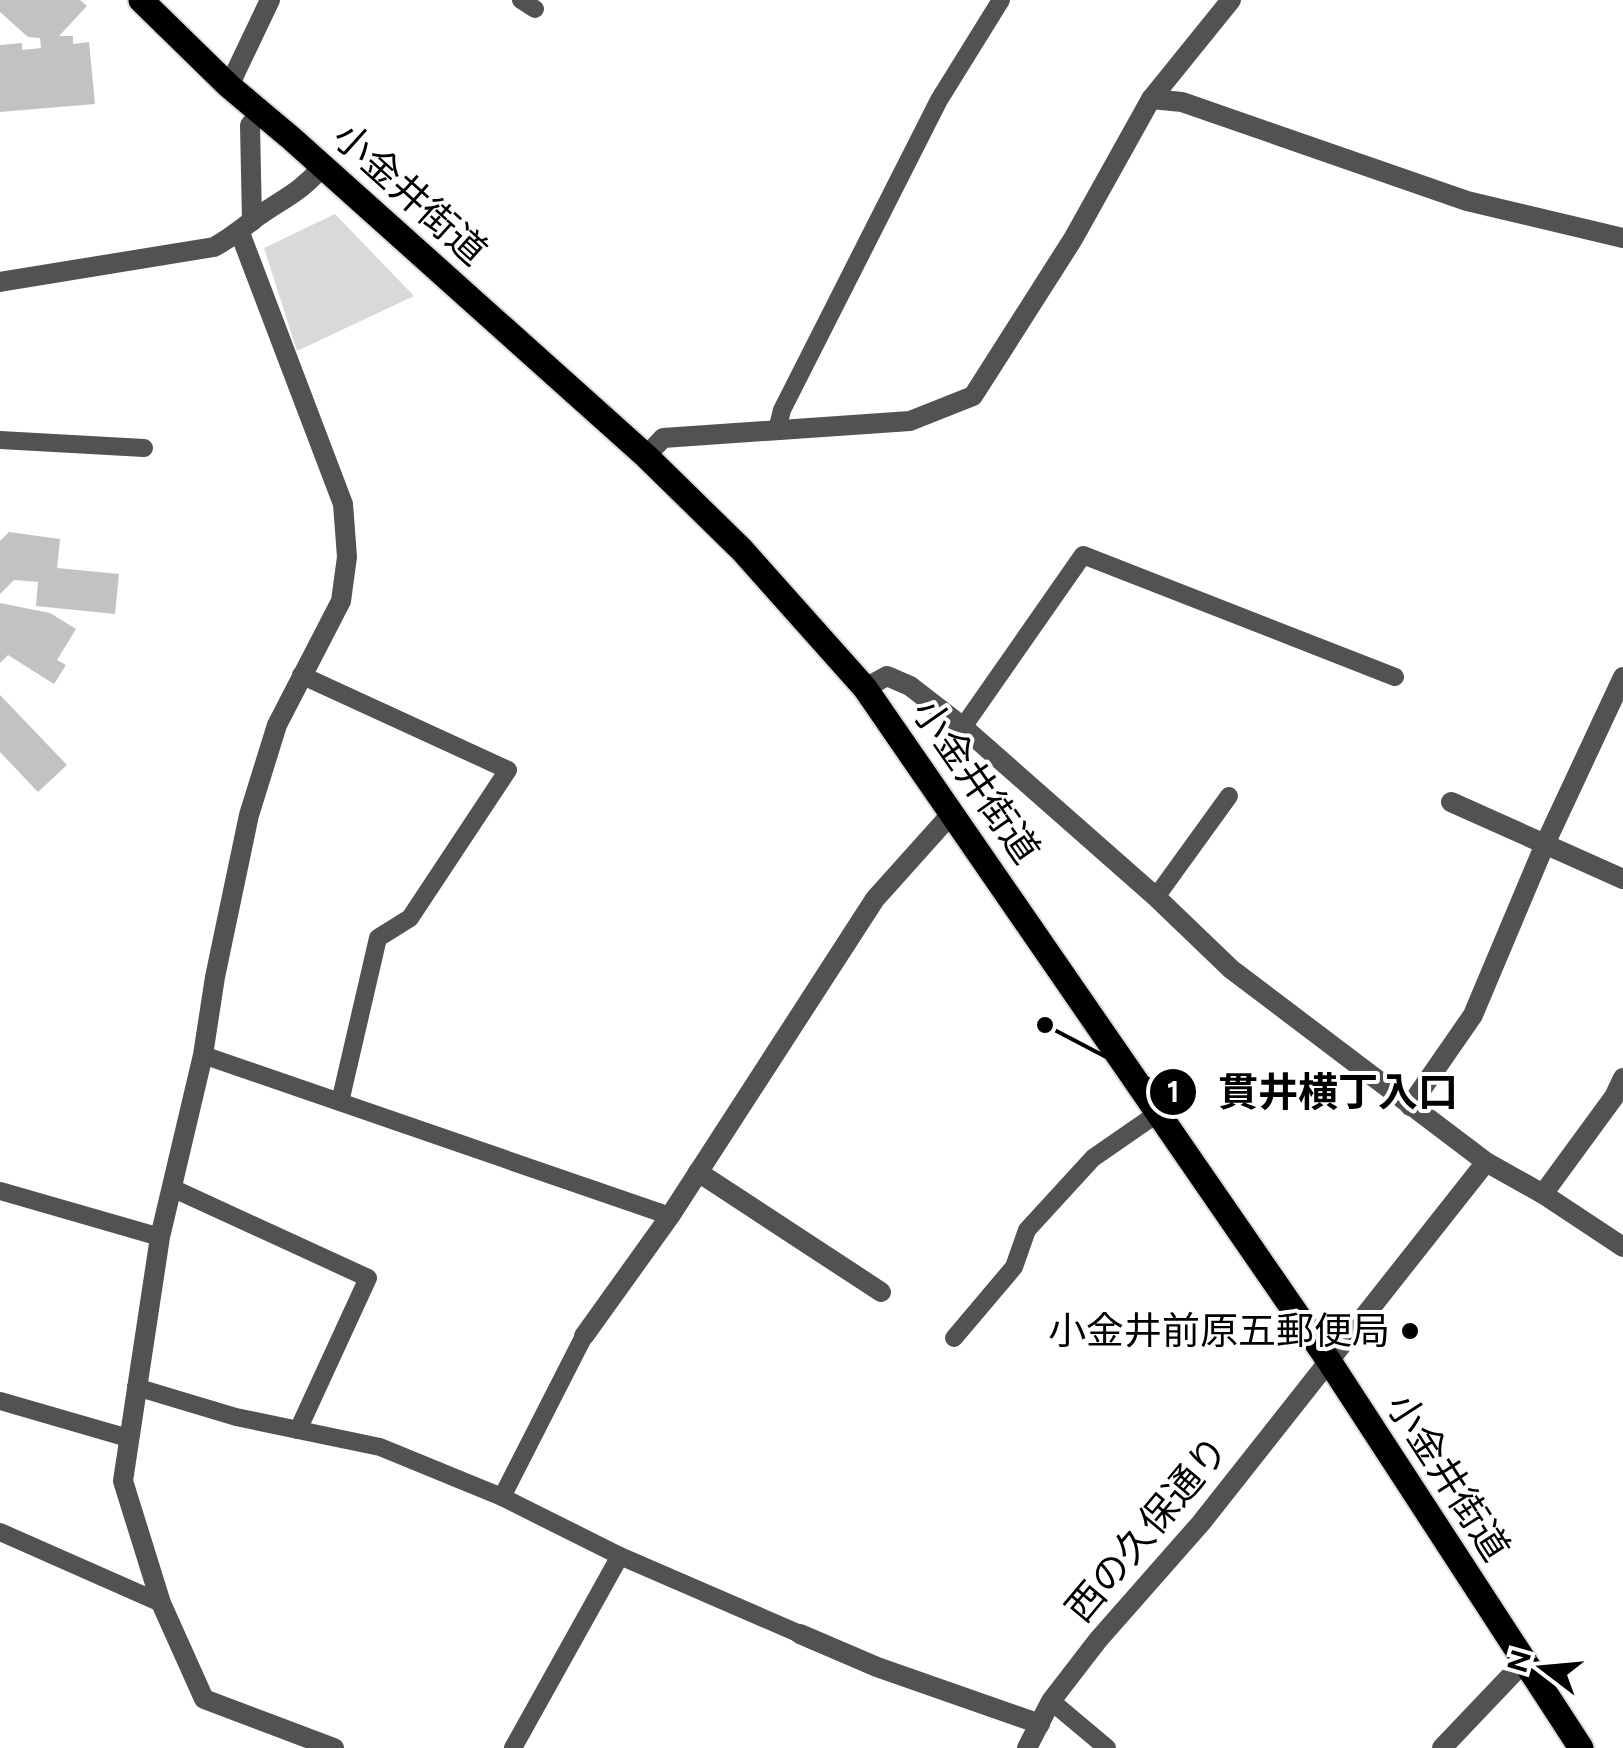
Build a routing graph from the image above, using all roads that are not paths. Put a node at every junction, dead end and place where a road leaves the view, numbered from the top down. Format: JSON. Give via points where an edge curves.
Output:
{"nodes":[{"id":1,"x":141,"y":0,"type":"edge"},
{"id":2,"x":270,"y":0,"type":"edge"},
{"id":3,"x":1001,"y":0,"type":"edge"},
{"id":4,"x":1232,"y":0,"type":"edge"},
{"id":5,"x":229,"y":86,"type":"junction"},
{"id":6,"x":1151,"y":98,"type":"junction"},
{"id":7,"x":262,"y":113,"type":"junction"},
{"id":8,"x":322,"y":167,"type":"junction"},
{"id":9,"x":246,"y":227,"type":"junction"},
{"id":10,"x":1623,"y":238,"type":"edge"},
{"id":11,"x":0,"y":282,"type":"edge"},
{"id":12,"x":777,"y":430,"type":"junction"},
{"id":13,"x":0,"y":440,"type":"edge"},
{"id":14,"x":144,"y":448,"type":"dead end"},
{"id":15,"x":646,"y":456,"type":"junction"},
{"id":16,"x":301,"y":675,"type":"junction"},
{"id":17,"x":1623,"y":677,"type":"edge"},
{"id":18,"x":1395,"y":678,"type":"dead end"},
{"id":19,"x":865,"y":688,"type":"junction"},
{"id":20,"x":963,"y":727,"type":"junction"},
{"id":21,"x":1229,"y":796,"type":"dead end"},
{"id":22,"x":1451,"y":802,"type":"dead end"},
{"id":23,"x":953,"y":812,"type":"junction"},
{"id":24,"x":1545,"y":844,"type":"junction"},
{"id":25,"x":1623,"y":880,"type":"edge"},
{"id":26,"x":1156,"y":897,"type":"junction"},
{"id":27,"x":203,"y":1055,"type":"junction"},
{"id":28,"x":1623,"y":1078,"type":"edge"},
{"id":29,"x":340,"y":1102,"type":"junction"},
{"id":30,"x":1410,"y":1106,"type":"junction"},
{"id":31,"x":1158,"y":1114,"type":"junction"},
{"id":32,"x":1486,"y":1162,"type":"junction"},
{"id":33,"x":698,"y":1172,"type":"junction"},
{"id":34,"x":172,"y":1188,"type":"junction"},
{"id":35,"x":0,"y":1190,"type":"edge"},
{"id":36,"x":1543,"y":1194,"type":"junction"},
{"id":37,"x":670,"y":1216,"type":"junction"},
{"id":38,"x":160,"y":1237,"type":"junction"},
{"id":39,"x":1623,"y":1247,"type":"edge"},
{"id":40,"x":881,"y":1292,"type":"dead end"},
{"id":41,"x":584,"y":1336,"type":"joint"},
{"id":42,"x":954,"y":1338,"type":"dead end"},
{"id":43,"x":1328,"y":1361,"type":"junction"},
{"id":44,"x":136,"y":1387,"type":"junction"},
{"id":45,"x":0,"y":1401,"type":"edge"},
{"id":46,"x":298,"y":1430,"type":"junction"},
{"id":47,"x":128,"y":1438,"type":"junction"},
{"id":48,"x":502,"y":1496,"type":"junction"},
{"id":49,"x":0,"y":1532,"type":"edge"},
{"id":50,"x":620,"y":1556,"type":"junction"},
{"id":51,"x":162,"y":1603,"type":"junction"},
{"id":52,"x":800,"y":1634,"type":"joint"},
{"id":53,"x":1523,"y":1664,"type":"junction"},
{"id":54,"x":1051,"y":1702,"type":"junction"},
{"id":55,"x":1040,"y":1724,"type":"junction"},
{"id":56,"x":334,"y":1748,"type":"edge"},
{"id":57,"x":513,"y":1748,"type":"edge"},
{"id":58,"x":1027,"y":1748,"type":"edge"},
{"id":59,"x":1107,"y":1748,"type":"edge"},
{"id":60,"x":1442,"y":1748,"type":"edge"},
{"id":61,"x":1581,"y":1748,"type":"edge"}],
"edges":[{"from":1,"to":5,"type":"main road","name":"小金井街道"},
{"from":2,"to":5,"type":"street"},
{"from":3,"to":12,"type":"lane","via":[[939,100]]},
{"from":4,"to":6,"type":"street"},
{"from":5,"to":7,"type":"main road","name":"小金井街道"},
{"from":6,"to":10,"type":"street","via":[[1182,102],[1467,202]]},
{"from":6,"to":12,"type":"street","via":[[972,396],[910,421]]},
{"from":7,"to":8,"type":"main road","name":"小金井街道"},
{"from":7,"to":9,"type":"street","via":[[250,125]]},
{"from":8,"to":9,"type":"street"},
{"from":8,"to":15,"type":"main road","name":"小金井街道"},
{"from":9,"to":11,"type":"street","via":[[214,247]]},
{"from":9,"to":16,"type":"street","via":[[343,504],[342,601]]},
{"from":12,"to":15,"type":"street","via":[[662,438]]},
{"from":13,"to":14,"type":"lane"},
{"from":15,"to":19,"type":"main road","name":"小金井街道","via":[[742,550]]},
{"from":16,"to":27,"type":"street","via":[[277,725],[249,815]]},
{"from":16,"to":29,"type":"lane","via":[[508,770],[410,918],[378,938]]},
{"from":17,"to":24,"type":"street"},
{"from":18,"to":20,"type":"lane","via":[[1083,554]]},
{"from":19,"to":20,"type":"street","via":[[887,676]]},
{"from":19,"to":23,"type":"main road","name":"小金井街道"},
{"from":20,"to":26,"type":"street"},
{"from":21,"to":26,"type":"lane"},
{"from":22,"to":24,"type":"street"},
{"from":23,"to":31,"type":"main road","name":"小金井街道"},
{"from":23,"to":33,"type":"street","via":[[875,899]]},
{"from":24,"to":25,"type":"street"},
{"from":24,"to":30,"type":"street","via":[[1473,1016]]},
{"from":26,"to":30,"type":"street","via":[[1231,969]]},
{"from":27,"to":29,"type":"lane"},
{"from":27,"to":34,"type":"street"},
{"from":28,"to":36,"type":"street"},
{"from":29,"to":37,"type":"lane"},
{"from":30,"to":32,"type":"street"},
{"from":31,"to":42,"type":"lane","via":[[1093,1158],[1053,1201],[1027,1230],[1014,1267]]},
{"from":31,"to":43,"type":"main road","name":"小金井街道"},
{"from":32,"to":36,"type":"street"},
{"from":32,"to":43,"type":"street","name":"西の久保通り"},
{"from":33,"to":37,"type":"street"},
{"from":33,"to":40,"type":"street"},
{"from":34,"to":38,"type":"street"},
{"from":34,"to":46,"type":"lane","via":[[368,1278]]},
{"from":35,"to":38,"type":"lane"},
{"from":36,"to":39,"type":"street"},
{"from":37,"to":41,"type":"street"},
{"from":38,"to":44,"type":"street"},
{"from":41,"to":48,"type":"lane"},
{"from":43,"to":53,"type":"main road","name":"小金井街道"},
{"from":43,"to":54,"type":"street","name":"西の久保通り"},
{"from":44,"to":46,"type":"lane"},
{"from":44,"to":47,"type":"street"},
{"from":45,"to":47,"type":"lane"},
{"from":46,"to":48,"type":"lane","via":[[380,1447]]},
{"from":47,"to":51,"type":"street","via":[[123,1480]]},
{"from":48,"to":50,"type":"lane"},
{"from":49,"to":51,"type":"lane"},
{"from":50,"to":52,"type":"lane"},
{"from":50,"to":57,"type":"lane"},
{"from":51,"to":56,"type":"street","via":[[204,1699]]},
{"from":52,"to":55,"type":"street"},
{"from":53,"to":60,"type":"street"},
{"from":53,"to":61,"type":"main road","name":"小金井街道"},
{"from":54,"to":55,"type":"street","name":"西の久保通り"},
{"from":54,"to":59,"type":"lane"},
{"from":55,"to":58,"type":"street","name":"西の久保通り"}]}
